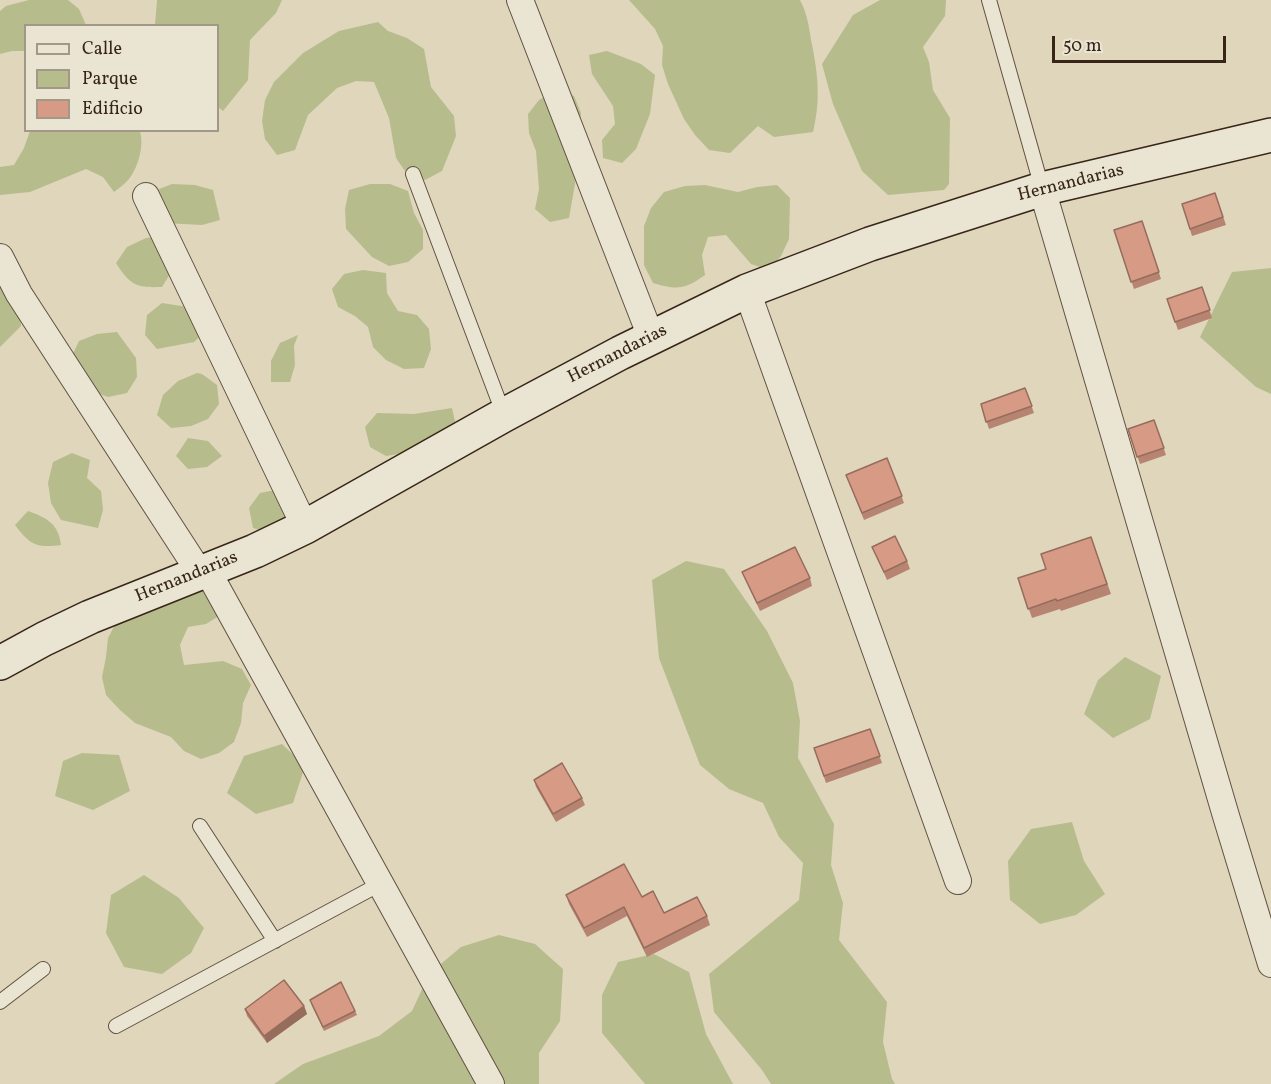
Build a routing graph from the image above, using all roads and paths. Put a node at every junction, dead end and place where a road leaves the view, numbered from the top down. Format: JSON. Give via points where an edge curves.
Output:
{"nodes":[{"id":1,"x":520,"y":0,"type":"edge"},
{"id":2,"x":989,"y":0,"type":"edge"},
{"id":3,"x":1271,"y":135,"type":"edge"},
{"id":4,"x":413,"y":174,"type":"dead end"},
{"id":5,"x":1042,"y":189,"type":"junction"},
{"id":6,"x":146,"y":196,"type":"dead end"},
{"id":7,"x":0,"y":258,"type":"edge"},
{"id":8,"x":747,"y":291,"type":"junction"},
{"id":9,"x":651,"y":337,"type":"junction"},
{"id":10,"x":504,"y":415,"type":"junction"},
{"id":11,"x":305,"y":527,"type":"junction"},
{"id":12,"x":204,"y":571,"type":"junction"},
{"id":13,"x":0,"y":663,"type":"edge"},
{"id":14,"x":200,"y":826,"type":"dead end"},
{"id":15,"x":958,"y":881,"type":"dead end"},
{"id":16,"x":381,"y":884,"type":"junction"},
{"id":17,"x":275,"y":941,"type":"junction"},
{"id":18,"x":1271,"y":964,"type":"edge"},
{"id":19,"x":42,"y":969,"type":"dead end"},
{"id":20,"x":0,"y":1002,"type":"edge"},
{"id":21,"x":116,"y":1026,"type":"dead end"},
{"id":22,"x":491,"y":1084,"type":"edge"}],
"edges":[{"from":1,"to":9,"type":"street"},
{"from":2,"to":5,"type":"lane"},
{"from":3,"to":5,"type":"street","name":"Hernandarias"},
{"from":4,"to":10,"type":"lane"},
{"from":5,"to":8,"type":"street","name":"Hernandarias","via":[[870,244]]},
{"from":5,"to":18,"type":"street"},
{"from":6,"to":11,"type":"street"},
{"from":7,"to":12,"type":"street","via":[[19,294]]},
{"from":8,"to":9,"type":"street","name":"Hernandarias"},
{"from":8,"to":15,"type":"street"},
{"from":9,"to":10,"type":"street","name":"Hernandarias"},
{"from":10,"to":11,"type":"street","name":"Hernandarias"},
{"from":11,"to":12,"type":"street","name":"Hernandarias"},
{"from":12,"to":13,"type":"street","name":"Hernandarias","via":[[90,617]]},
{"from":12,"to":16,"type":"street"},
{"from":14,"to":17,"type":"lane"},
{"from":16,"to":17,"type":"lane"},
{"from":16,"to":22,"type":"street"},
{"from":17,"to":21,"type":"lane"},
{"from":19,"to":20,"type":"lane"}]}
